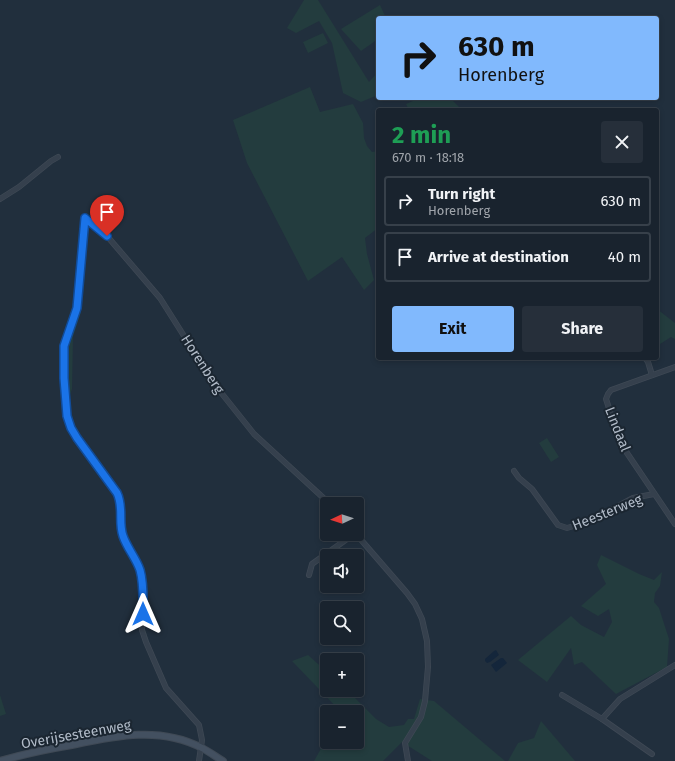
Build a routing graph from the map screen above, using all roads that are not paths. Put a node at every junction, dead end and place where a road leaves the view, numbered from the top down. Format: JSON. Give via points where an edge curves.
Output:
{"nodes":[{"id":1,"x":58,"y":157,"type":"dead end"},
{"id":2,"x":0,"y":199,"type":"edge"},
{"id":3,"x":646,"y":360,"type":"edge"},
{"id":4,"x":675,"y":367,"type":"edge"},
{"id":5,"x":652,"y":375,"type":"junction"},
{"id":6,"x":514,"y":471,"type":"dead end"},
{"id":7,"x":654,"y":494,"type":"junction"},
{"id":8,"x":323,"y":497,"type":"edge"},
{"id":9,"x":675,"y":524,"type":"edge"},
{"id":10,"x":345,"y":541,"type":"edge"},
{"id":11,"x":361,"y":541,"type":"edge"},
{"id":12,"x":309,"y":575,"type":"dead end"},
{"id":13,"x":675,"y":665,"type":"edge"},
{"id":14,"x":562,"y":694,"type":"dead end"},
{"id":15,"x":602,"y":720,"type":"junction"},
{"id":16,"x":202,"y":748,"type":"junction"},
{"id":17,"x":652,"y":754,"type":"dead end"},
{"id":18,"x":0,"y":761,"type":"edge"},
{"id":19,"x":199,"y":761,"type":"edge"},
{"id":20,"x":223,"y":761,"type":"edge"},
{"id":21,"x":408,"y":761,"type":"edge"}],
"edges":[{"from":1,"to":2,"type":"street"},
{"from":3,"to":5,"type":"street"},
{"from":4,"to":5,"type":"street","name":"Lindaal"},
{"from":5,"to":7,"type":"street","name":"Lindaal","via":[[611,390],[606,399],[623,446]]},
{"from":6,"to":7,"type":"street","name":"Heesterweg","via":[[532,488],[558,525],[567,528],[590,521],[633,498]]},
{"from":7,"to":9,"type":"street","name":"Lindaal"},
{"from":8,"to":16,"type":"street","name":"Horenberg","via":[[254,434],[215,385],[160,298],[107,236],[85,218],[77,308],[64,346],[67,416],[75,435],[120,499],[123,537],[142,580],[142,630],[166,688],[199,725],[202,732]]},
{"from":10,"to":12,"type":"street","via":[[312,564]]},
{"from":11,"to":21,"type":"street","via":[[415,604],[422,618],[427,641],[425,701],[421,717],[405,743]]},
{"from":13,"to":15,"type":"street","via":[[620,699]]},
{"from":14,"to":15,"type":"street"},
{"from":15,"to":17,"type":"street"},
{"from":16,"to":18,"type":"street","name":"Overijsesteenweg","via":[[175,738],[133,734],[107,737]]},
{"from":16,"to":19,"type":"street"},
{"from":16,"to":20,"type":"street","name":"Overijsesteenweg"}]}
